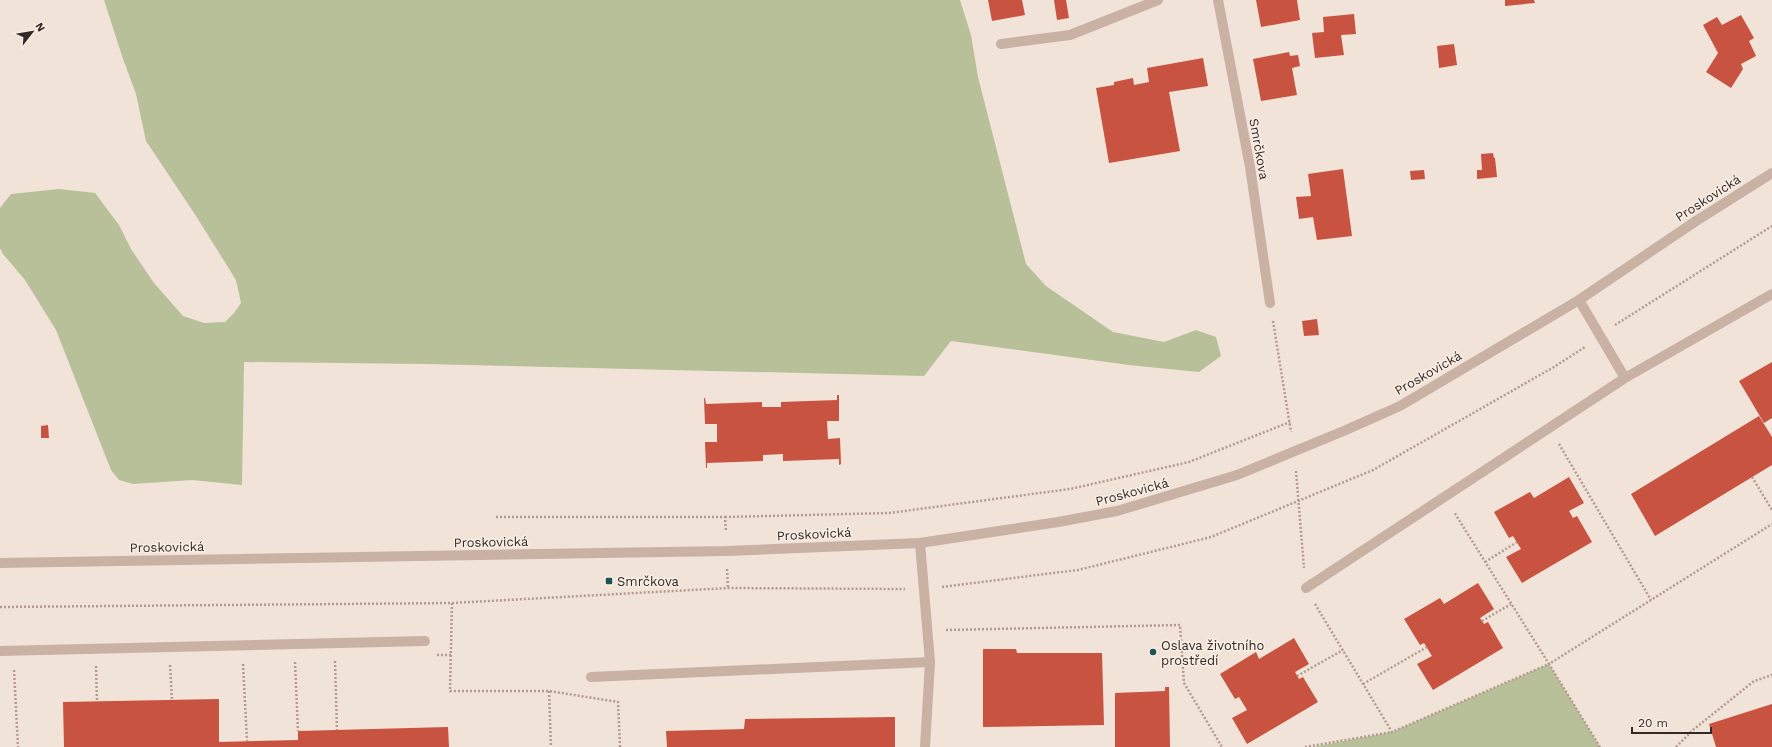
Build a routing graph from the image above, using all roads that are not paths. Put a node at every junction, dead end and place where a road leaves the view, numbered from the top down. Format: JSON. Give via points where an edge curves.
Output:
{"nodes":[{"id":1,"x":1158,"y":0,"type":"edge"},
{"id":2,"x":1218,"y":0,"type":"edge"},
{"id":3,"x":1001,"y":44,"type":"dead end"},
{"id":4,"x":1772,"y":173,"type":"edge"},
{"id":5,"x":1772,"y":294,"type":"edge"},
{"id":6,"x":1579,"y":300,"type":"junction"},
{"id":7,"x":1270,"y":302,"type":"dead end"},
{"id":8,"x":1625,"y":378,"type":"junction"},
{"id":9,"x":920,"y":543,"type":"junction"},
{"id":10,"x":0,"y":563,"type":"edge"},
{"id":11,"x":1306,"y":588,"type":"dead end"},
{"id":12,"x":425,"y":641,"type":"dead end"},
{"id":13,"x":0,"y":651,"type":"edge"},
{"id":14,"x":930,"y":662,"type":"junction"},
{"id":15,"x":591,"y":677,"type":"dead end"},
{"id":16,"x":924,"y":747,"type":"edge"}],
"edges":[{"from":1,"to":3,"type":"street","via":[[1070,35]]},
{"from":2,"to":7,"type":"street","name":"Smrčkova","via":[[1250,167]]},
{"from":4,"to":6,"type":"street","name":"Proskovická","via":[[1696,220]]},
{"from":5,"to":8,"type":"street"},
{"from":6,"to":8,"type":"street"},
{"from":6,"to":9,"type":"street","name":"Proskovická","via":[[1400,406],[1237,475],[1116,511]]},
{"from":8,"to":11,"type":"street"},
{"from":9,"to":10,"type":"street","name":"Proskovická","via":[[727,552]]},
{"from":9,"to":14,"type":"street"},
{"from":12,"to":13,"type":"street"},
{"from":14,"to":15,"type":"street"},
{"from":14,"to":16,"type":"street"}]}
